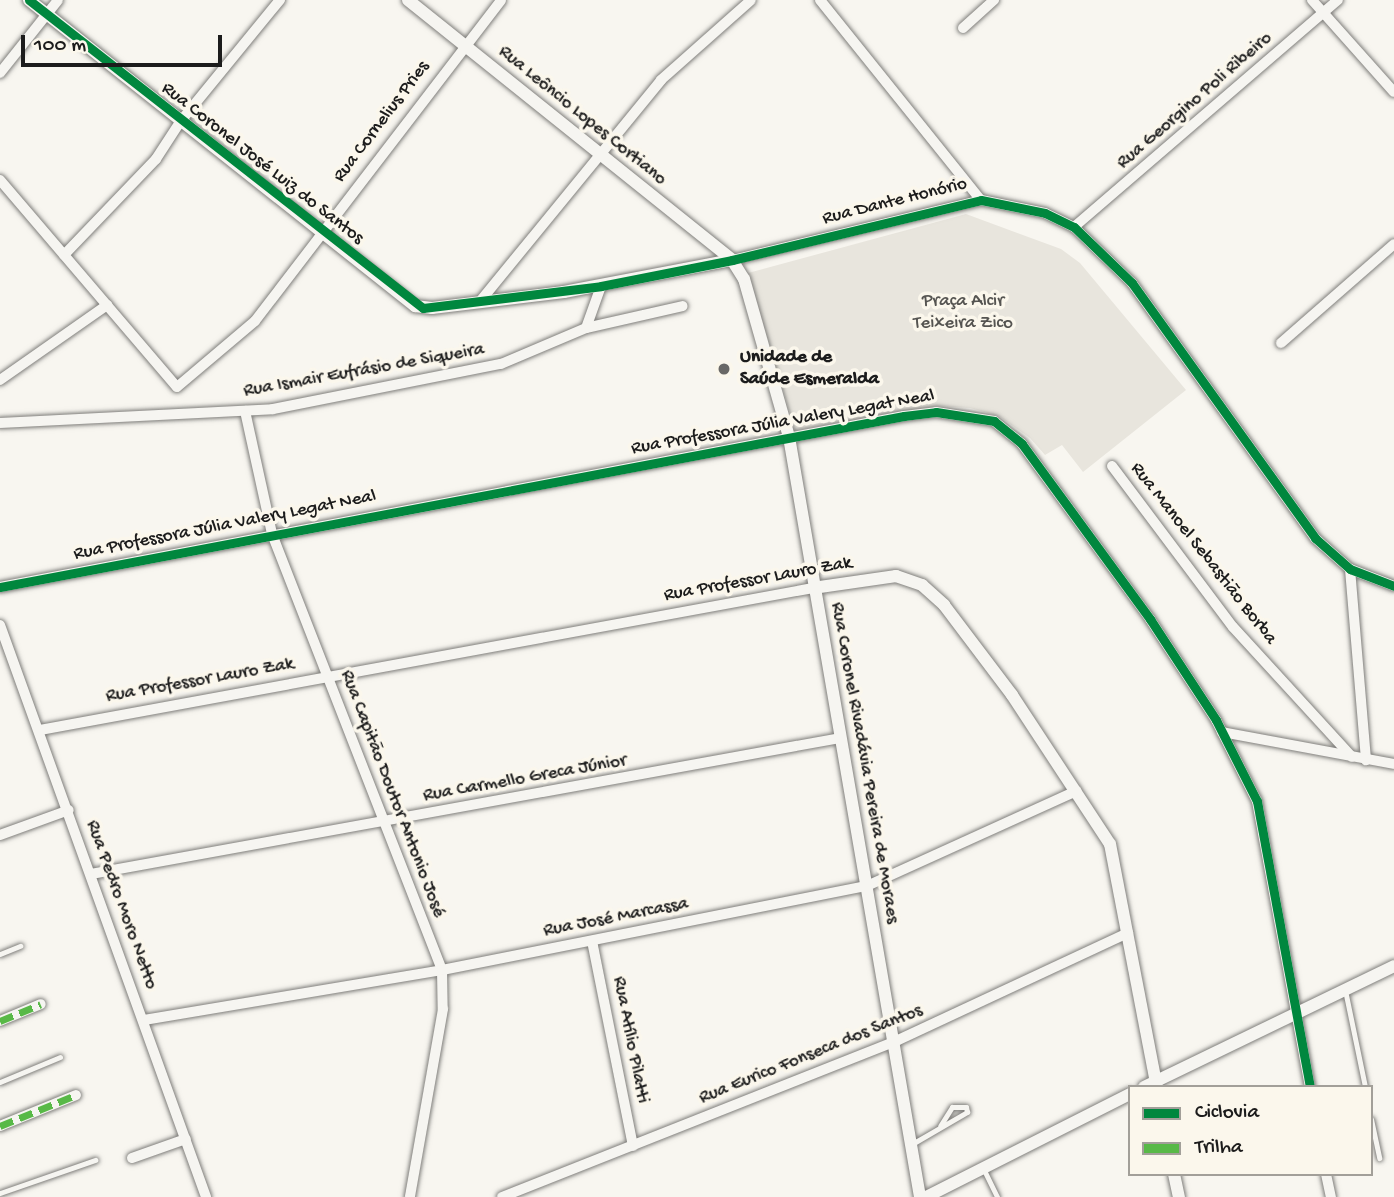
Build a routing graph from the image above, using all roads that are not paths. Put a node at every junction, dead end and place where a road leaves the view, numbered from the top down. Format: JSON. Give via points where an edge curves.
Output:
{"nodes":[{"id":1,"x":29,"y":0,"type":"edge"},
{"id":2,"x":58,"y":0,"type":"edge"},
{"id":3,"x":281,"y":0,"type":"edge"},
{"id":4,"x":408,"y":0,"type":"edge"},
{"id":5,"x":501,"y":0,"type":"edge"},
{"id":6,"x":751,"y":0,"type":"edge"},
{"id":7,"x":820,"y":0,"type":"edge"},
{"id":8,"x":994,"y":0,"type":"edge"},
{"id":9,"x":1312,"y":0,"type":"edge"},
{"id":10,"x":1338,"y":0,"type":"edge"},
{"id":11,"x":1324,"y":13,"type":"junction"},
{"id":12,"x":46,"y":16,"type":"junction"},
{"id":13,"x":963,"y":28,"type":"dead end"},
{"id":14,"x":464,"y":45,"type":"junction"},
{"id":15,"x":0,"y":73,"type":"edge"},
{"id":16,"x":1394,"y":92,"type":"edge"},
{"id":17,"x":180,"y":122,"type":"junction"},
{"id":18,"x":600,"y":156,"type":"junction"},
{"id":19,"x":0,"y":180,"type":"edge"},
{"id":20,"x":981,"y":200,"type":"junction"},
{"id":21,"x":1074,"y":227,"type":"junction"},
{"id":22,"x":320,"y":232,"type":"junction"},
{"id":23,"x":1394,"y":244,"type":"edge"},
{"id":24,"x":64,"y":255,"type":"junction"},
{"id":25,"x":732,"y":260,"type":"junction"},
{"id":26,"x":600,"y":290,"type":"junction"},
{"id":27,"x":482,"y":299,"type":"junction"},
{"id":28,"x":408,"y":301,"type":"joint"},
{"id":29,"x":107,"y":305,"type":"junction"},
{"id":30,"x":683,"y":306,"type":"dead end"},
{"id":31,"x":586,"y":328,"type":"junction"},
{"id":32,"x":1281,"y":343,"type":"dead end"},
{"id":33,"x":0,"y":380,"type":"edge"},
{"id":34,"x":246,"y":411,"type":"junction"},
{"id":35,"x":0,"y":422,"type":"edge"},
{"id":36,"x":789,"y":437,"type":"junction"},
{"id":37,"x":1112,"y":466,"type":"dead end"},
{"id":38,"x":272,"y":534,"type":"junction"},
{"id":39,"x":1350,"y":569,"type":"junction"},
{"id":40,"x":1394,"y":586,"type":"edge"},
{"id":41,"x":0,"y":587,"type":"edge"},
{"id":42,"x":813,"y":588,"type":"junction"},
{"id":43,"x":0,"y":625,"type":"edge"},
{"id":44,"x":328,"y":678,"type":"junction"},
{"id":45,"x":40,"y":730,"type":"junction"},
{"id":46,"x":1222,"y":732,"type":"junction"},
{"id":47,"x":840,"y":738,"type":"junction"},
{"id":48,"x":1352,"y":757,"type":"junction"},
{"id":49,"x":1366,"y":760,"type":"junction"},
{"id":50,"x":1394,"y":764,"type":"edge"},
{"id":51,"x":1076,"y":791,"type":"junction"},
{"id":52,"x":69,"y":810,"type":"junction"},
{"id":53,"x":384,"y":822,"type":"junction"},
{"id":54,"x":0,"y":835,"type":"edge"},
{"id":55,"x":91,"y":874,"type":"junction"},
{"id":56,"x":867,"y":887,"type":"junction"},
{"id":57,"x":1128,"y":933,"type":"junction"},
{"id":58,"x":592,"y":941,"type":"junction"},
{"id":59,"x":20,"y":946,"type":"dead end"},
{"id":60,"x":0,"y":954,"type":"edge"},
{"id":61,"x":1394,"y":966,"type":"edge"},
{"id":62,"x":442,"y":970,"type":"junction"},
{"id":63,"x":1345,"y":987,"type":"junction"},
{"id":64,"x":41,"y":1004,"type":"dead end"},
{"id":65,"x":1296,"y":1010,"type":"junction"},
{"id":66,"x":144,"y":1020,"type":"junction"},
{"id":67,"x":0,"y":1021,"type":"edge"},
{"id":68,"x":896,"y":1041,"type":"junction"},
{"id":69,"x":60,"y":1057,"type":"dead end"},
{"id":70,"x":0,"y":1082,"type":"edge"},
{"id":71,"x":1152,"y":1085,"type":"edge"},
{"id":72,"x":1310,"y":1085,"type":"edge"},
{"id":73,"x":1365,"y":1085,"type":"edge"},
{"id":74,"x":76,"y":1095,"type":"dead end"},
{"id":75,"x":1128,"y":1095,"type":"edge"},
{"id":76,"x":0,"y":1126,"type":"edge"},
{"id":77,"x":940,"y":1126,"type":"junction"},
{"id":78,"x":1373,"y":1129,"type":"edge"},
{"id":79,"x":186,"y":1139,"type":"junction"},
{"id":80,"x":912,"y":1144,"type":"junction"},
{"id":81,"x":633,"y":1146,"type":"junction"},
{"id":82,"x":132,"y":1158,"type":"dead end"},
{"id":83,"x":1379,"y":1158,"type":"dead end"},
{"id":84,"x":95,"y":1160,"type":"dead end"},
{"id":85,"x":983,"y":1168,"type":"junction"},
{"id":86,"x":1174,"y":1176,"type":"edge"},
{"id":87,"x":1326,"y":1176,"type":"edge"},
{"id":88,"x":0,"y":1193,"type":"edge"},
{"id":89,"x":206,"y":1197,"type":"edge"},
{"id":90,"x":411,"y":1197,"type":"edge"},
{"id":91,"x":502,"y":1197,"type":"edge"},
{"id":92,"x":923,"y":1197,"type":"edge"},
{"id":93,"x":997,"y":1197,"type":"edge"},
{"id":94,"x":1179,"y":1197,"type":"edge"},
{"id":95,"x":1331,"y":1197,"type":"edge"}],
"edges":[{"from":1,"to":12,"type":"street","name":"Rua Coronel José Luiz do Santos"},
{"from":2,"to":12,"type":"street"},
{"from":3,"to":17,"type":"street"},
{"from":4,"to":14,"type":"street","name":"Rua Leôncio Lopes Cortiano"},
{"from":5,"to":14,"type":"street","name":"Rua Cornelius Pries"},
{"from":6,"to":18,"type":"street","via":[[660,80]]},
{"from":7,"to":20,"type":"street"},
{"from":8,"to":13,"type":"street"},
{"from":9,"to":11,"type":"street"},
{"from":10,"to":11,"type":"street","name":"Rua Georgino Poli Ribeiro"},
{"from":11,"to":16,"type":"street"},
{"from":11,"to":21,"type":"street","name":"Rua Georgino Poli Ribeiro"},
{"from":12,"to":15,"type":"street"},
{"from":12,"to":17,"type":"street","name":"Rua Coronel José Luiz do Santos"},
{"from":14,"to":18,"type":"street","name":"Rua Leôncio Lopes Cortiano"},
{"from":14,"to":22,"type":"street","name":"Rua Cornelius Pries"},
{"from":17,"to":22,"type":"street","name":"Rua Coronel José Luiz do Santos"},
{"from":17,"to":24,"type":"street","via":[[156,159]]},
{"from":18,"to":25,"type":"street","name":"Rua Leôncio Lopes Cortiano"},
{"from":18,"to":27,"type":"street"},
{"from":19,"to":24,"type":"street"},
{"from":20,"to":21,"type":"street","name":"Rua Dante Honório","via":[[1045,213]]},
{"from":20,"to":25,"type":"street","name":"Rua Dante Honório"},
{"from":21,"to":39,"type":"street","name":"Rua Dante Honório","via":[[1132,283],[1295,514]]},
{"from":22,"to":28,"type":"street","name":"Rua Coronel José Luiz do Santos"},
{"from":22,"to":29,"type":"street","name":"Rua Cornelius Pries","via":[[255,321],[177,387]]},
{"from":23,"to":32,"type":"street"},
{"from":24,"to":29,"type":"street"},
{"from":25,"to":26,"type":"street","name":"Rua Dante Honório"},
{"from":25,"to":36,"type":"street","name":"Rua Coronel Rivadávia Pereira de Moraes","via":[[752,301]]},
{"from":26,"to":27,"type":"street","name":"Rua Dante Honório"},
{"from":26,"to":31,"type":"street"},
{"from":27,"to":28,"type":"street","name":"Rua Dante Honório","via":[[423,309]]},
{"from":29,"to":33,"type":"street"},
{"from":30,"to":31,"type":"street","name":"Rua Ismair Eufrásio de Siqueira"},
{"from":31,"to":34,"type":"street","name":"Rua Ismair Eufrásio de Siqueira","via":[[501,364]]},
{"from":34,"to":35,"type":"street","name":"Rua Ismair Eufrásio de Siqueira"},
{"from":34,"to":38,"type":"street","name":"Rua Capitão Doutor Antonio José"},
{"from":36,"to":38,"type":"street","name":"Rua Professora Júlia Valery Legat Neal"},
{"from":36,"to":42,"type":"street","name":"Rua Coronel Rivadávia Pereira de Moraes"},
{"from":36,"to":46,"type":"street","name":"Rua Professora Júlia Valery Legat Neal","via":[[936,412],[994,421],[1022,443],[1150,619]]},
{"from":37,"to":48,"type":"street","name":"Rua Manoel Sebastião Borba","via":[[1233,627]]},
{"from":38,"to":41,"type":"street","name":"Rua Professora Júlia Valery Legat Neal"},
{"from":38,"to":44,"type":"street","name":"Rua Capitão Doutor Antonio José"},
{"from":39,"to":40,"type":"street","name":"Rua Dante Honório"},
{"from":39,"to":49,"type":"street"},
{"from":42,"to":44,"type":"street","name":"Rua Professor Lauro Zak"},
{"from":42,"to":47,"type":"street","name":"Rua Coronel Rivadávia Pereira de Moraes"},
{"from":42,"to":51,"type":"street","name":"Rua Professor Lauro Zak","via":[[896,576],[922,584],[965,631]]},
{"from":43,"to":45,"type":"street","name":"Rua Pedro Moro Netto"},
{"from":44,"to":45,"type":"street","name":"Rua Professor Lauro Zak"},
{"from":44,"to":53,"type":"street","name":"Rua Capitão Doutor Antonio José"},
{"from":45,"to":52,"type":"street","name":"Rua Pedro Moro Netto"},
{"from":46,"to":48,"type":"street"},
{"from":46,"to":65,"type":"street","name":"Rua Professora Júlia Valery Legat Neal","via":[[1257,801]]},
{"from":47,"to":53,"type":"street","name":"Rua Carmello Greca Júnior"},
{"from":47,"to":56,"type":"street","name":"Rua Coronel Rivadávia Pereira de Moraes"},
{"from":48,"to":49,"type":"street"},
{"from":49,"to":50,"type":"street"},
{"from":51,"to":56,"type":"street","name":"Rua José Marcassa"},
{"from":51,"to":57,"type":"street","name":"Rua Professor Lauro Zak","via":[[1110,844]]},
{"from":52,"to":54,"type":"street"},
{"from":52,"to":55,"type":"street","name":"Rua Pedro Moro Netto"},
{"from":53,"to":55,"type":"street","name":"Rua Carmello Greca Júnior"},
{"from":53,"to":62,"type":"street","name":"Rua Capitão Doutor Antonio José"},
{"from":55,"to":66,"type":"street","name":"Rua Pedro Moro Netto"},
{"from":56,"to":58,"type":"street","name":"Rua José Marcassa"},
{"from":56,"to":68,"type":"street","name":"Rua Coronel Rivadávia Pereira de Moraes"},
{"from":57,"to":68,"type":"street","name":"Rua Eurico Fonseca dos Santos"},
{"from":57,"to":71,"type":"street","name":"Rua Professor Lauro Zak"},
{"from":58,"to":62,"type":"street","name":"Rua José Marcassa"},
{"from":58,"to":81,"type":"street","name":"Rua Atílio Pilatti"},
{"from":59,"to":60,"type":"lane"},
{"from":61,"to":63,"type":"street"},
{"from":62,"to":66,"type":"street","name":"Rua José Marcassa"},
{"from":62,"to":90,"type":"street","name":"Rua Capitão Doutor Antonio José","via":[[443,1009]]},
{"from":63,"to":65,"type":"street"},
{"from":63,"to":73,"type":"lane"},
{"from":64,"to":67,"type":"street"},
{"from":65,"to":71,"type":"street"},
{"from":65,"to":72,"type":"street","name":"Rua Professora Júlia Valery Legat Neal"},
{"from":66,"to":79,"type":"street","name":"Rua Pedro Moro Netto"},
{"from":68,"to":80,"type":"street","name":"Rua Coronel Rivadávia Pereira de Moraes"},
{"from":68,"to":81,"type":"street","name":"Rua Eurico Fonseca dos Santos"},
{"from":69,"to":70,"type":"lane"},
{"from":74,"to":76,"type":"street"},
{"from":75,"to":85,"type":"street"},
{"from":77,"to":77,"type":"lane","via":[[967,1112],[966,1107],[952,1107]]},
{"from":77,"to":80,"type":"lane"},
{"from":78,"to":83,"type":"lane"},
{"from":79,"to":82,"type":"street"},
{"from":79,"to":89,"type":"street","name":"Rua Pedro Moro Netto"},
{"from":80,"to":92,"type":"street","name":"Rua Coronel Rivadávia Pereira de Moraes"},
{"from":81,"to":91,"type":"street","name":"Rua Eurico Fonseca dos Santos"},
{"from":84,"to":88,"type":"lane"},
{"from":85,"to":92,"type":"street"},
{"from":85,"to":93,"type":"lane"},
{"from":86,"to":94,"type":"street"},
{"from":87,"to":95,"type":"street"}]}
